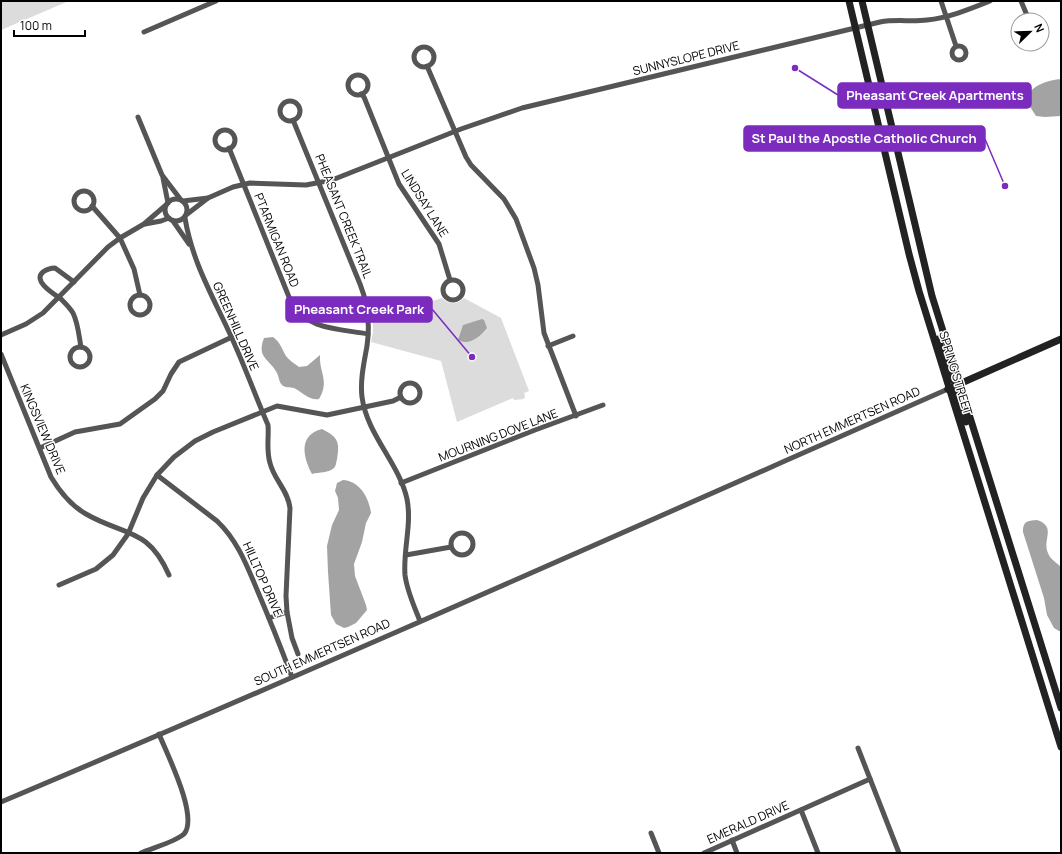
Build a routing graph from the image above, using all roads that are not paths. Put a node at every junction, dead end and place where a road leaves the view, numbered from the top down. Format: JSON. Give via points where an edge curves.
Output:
{"nodes":[{"id":1,"x":216,"y":1,"type":"edge"},
{"id":2,"x":849,"y":1,"type":"edge"},
{"id":3,"x":862,"y":1,"type":"edge"},
{"id":4,"x":941,"y":1,"type":"edge"},
{"id":5,"x":990,"y":1,"type":"edge"},
{"id":6,"x":1021,"y":1,"type":"edge"},
{"id":7,"x":1026,"y":12,"type":"edge"},
{"id":8,"x":947,"y":16,"type":"junction"},
{"id":9,"x":868,"y":25,"type":"junction"},
{"id":10,"x":855,"y":28,"type":"junction"},
{"id":11,"x":144,"y":32,"type":"dead end"},
{"id":12,"x":956,"y":46,"type":"dead end"},
{"id":13,"x":427,"y":66,"type":"dead end"},
{"id":14,"x":361,"y":94,"type":"dead end"},
{"id":15,"x":885,"y":99,"type":"junction"},
{"id":16,"x":872,"y":101,"type":"junction"},
{"id":17,"x":138,"y":117,"type":"dead end"},
{"id":18,"x":294,"y":120,"type":"dead end"},
{"id":19,"x":454,"y":132,"type":"junction"},
{"id":20,"x":229,"y":148,"type":"dead end"},
{"id":21,"x":388,"y":158,"type":"junction"},
{"id":22,"x":162,"y":175,"type":"junction"},
{"id":23,"x":319,"y":183,"type":"junction"},
{"id":24,"x":243,"y":185,"type":"junction"},
{"id":25,"x":208,"y":198,"type":"junction"},
{"id":26,"x":908,"y":198,"type":"junction"},
{"id":27,"x":896,"y":200,"type":"junction"},
{"id":28,"x":182,"y":201,"type":"junction"},
{"id":29,"x":167,"y":204,"type":"junction"},
{"id":30,"x":92,"y":206,"type":"dead end"},
{"id":31,"x":186,"y":216,"type":"junction"},
{"id":32,"x":171,"y":219,"type":"junction"},
{"id":33,"x":144,"y":224,"type":"junction"},
{"id":34,"x":120,"y":238,"type":"junction"},
{"id":35,"x":192,"y":248,"type":"junction"},
{"id":36,"x":450,"y":280,"type":"dead end"},
{"id":37,"x":74,"y":282,"type":"junction"},
{"id":38,"x":140,"y":295,"type":"dead end"},
{"id":39,"x":59,"y":298,"type":"junction"},
{"id":40,"x":941,"y":328,"type":"junction"},
{"id":41,"x":932,"y":332,"type":"junction"},
{"id":42,"x":1,"y":334,"type":"edge"},
{"id":43,"x":368,"y":334,"type":"junction"},
{"id":44,"x":573,"y":336,"type":"dead end"},
{"id":45,"x":232,"y":337,"type":"junction"},
{"id":46,"x":1061,"y":339,"type":"edge"},
{"id":47,"x":548,"y":346,"type":"junction"},
{"id":48,"x":81,"y":347,"type":"dead end"},
{"id":49,"x":1,"y":354,"type":"edge"},
{"id":50,"x":959,"y":384,"type":"junction"},
{"id":51,"x":948,"y":389,"type":"junction"},
{"id":52,"x":401,"y":397,"type":"dead end"},
{"id":53,"x":603,"y":406,"type":"dead end"},
{"id":54,"x":363,"y":408,"type":"junction"},
{"id":55,"x":262,"y":412,"type":"junction"},
{"id":56,"x":576,"y":416,"type":"junction"},
{"id":57,"x":978,"y":445,"type":"junction"},
{"id":58,"x":40,"y":448,"type":"junction"},
{"id":59,"x":967,"y":449,"type":"junction"},
{"id":60,"x":157,"y":475,"type":"junction"},
{"id":61,"x":401,"y":483,"type":"junction"},
{"id":62,"x":651,"y":520,"type":"joint"},
{"id":63,"x":129,"y":532,"type":"junction"},
{"id":64,"x":451,"y":547,"type":"junction"},
{"id":65,"x":406,"y":555,"type":"junction"},
{"id":66,"x":1014,"y":560,"type":"junction"},
{"id":67,"x":1003,"y":564,"type":"junction"},
{"id":68,"x":169,"y":575,"type":"dead end"},
{"id":69,"x":59,"y":585,"type":"dead end"},
{"id":70,"x":287,"y":612,"type":"junction"},
{"id":71,"x":269,"y":618,"type":"junction"},
{"id":72,"x":420,"y":621,"type":"junction"},
{"id":73,"x":298,"y":654,"type":"dead end"},
{"id":74,"x":292,"y":677,"type":"junction"},
{"id":75,"x":1061,"y":708,"type":"edge"},
{"id":76,"x":1058,"y":724,"type":"edge"},
{"id":77,"x":159,"y":734,"type":"junction"},
{"id":78,"x":1061,"y":747,"type":"edge"},
{"id":79,"x":858,"y":748,"type":"dead end"},
{"id":80,"x":870,"y":779,"type":"junction"},
{"id":81,"x":1,"y":802,"type":"edge"},
{"id":82,"x":802,"y":810,"type":"junction"},
{"id":83,"x":651,"y":833,"type":"dead end"},
{"id":84,"x":732,"y":840,"type":"junction"},
{"id":85,"x":141,"y":853,"type":"edge"},
{"id":86,"x":659,"y":853,"type":"edge"},
{"id":87,"x":704,"y":853,"type":"edge"},
{"id":88,"x":737,"y":853,"type":"edge"},
{"id":89,"x":818,"y":853,"type":"edge"},
{"id":90,"x":899,"y":853,"type":"edge"}],
"edges":[{"from":1,"to":11,"type":"street"},
{"from":2,"to":10,"type":"main road","name":"SPRING STREET"},
{"from":3,"to":9,"type":"main road","name":"SPRING STREET"},
{"from":4,"to":8,"type":"street"},
{"from":5,"to":8,"type":"street","name":"SUNNYSLOPE DRIVE"},
{"from":6,"to":7,"type":"street"},
{"from":8,"to":9,"type":"street","name":"SUNNYSLOPE DRIVE"},
{"from":8,"to":12,"type":"street"},
{"from":9,"to":10,"type":"street","name":"SUNNYSLOPE DRIVE"},
{"from":9,"to":15,"type":"main road","name":"SPRING STREET"},
{"from":10,"to":16,"type":"main road","name":"SPRING STREET"},
{"from":10,"to":19,"type":"street","name":"SUNNYSLOPE DRIVE","via":[[522,108]]},
{"from":13,"to":19,"type":"street"},
{"from":14,"to":21,"type":"street","name":"LINDSAY LANE"},
{"from":15,"to":16,"type":"main road"},
{"from":15,"to":26,"type":"main road","name":"SPRING STREET"},
{"from":16,"to":27,"type":"main road","name":"SPRING STREET"},
{"from":17,"to":22,"type":"street"},
{"from":18,"to":23,"type":"street","name":"PHEASANT CREEK TRAIL"},
{"from":19,"to":21,"type":"street","name":"SUNNYSLOPE DRIVE"},
{"from":19,"to":47,"type":"street","via":[[470,164],[504,199],[516,219],[534,268]]},
{"from":20,"to":24,"type":"street","name":"PTARMIGAN ROAD"},
{"from":21,"to":23,"type":"street","name":"SUNNYSLOPE DRIVE"},
{"from":21,"to":36,"type":"street","name":"LINDSAY LANE","via":[[405,194],[439,244]]},
{"from":22,"to":28,"type":"street"},
{"from":22,"to":29,"type":"street"},
{"from":23,"to":24,"type":"street","name":"SUNNYSLOPE DRIVE"},
{"from":23,"to":43,"type":"street","name":"PHEASANT CREEK TRAIL","via":[[363,292],[368,316]]},
{"from":24,"to":25,"type":"street","name":"SUNNYSLOPE DRIVE"},
{"from":24,"to":43,"type":"street","name":"PTARMIGAN ROAD","via":[[296,311],[315,324]]},
{"from":25,"to":28,"type":"street"},
{"from":25,"to":31,"type":"street"},
{"from":26,"to":27,"type":"main road"},
{"from":26,"to":40,"type":"main road","name":"SPRING STREET"},
{"from":27,"to":41,"type":"main road","name":"SPRING STREET"},
{"from":28,"to":29,"type":"street","via":[[172,200]]},
{"from":28,"to":31,"type":"street","via":[[187,206]]},
{"from":29,"to":32,"type":"street","via":[[165,211]]},
{"from":29,"to":33,"type":"street"},
{"from":30,"to":34,"type":"street"},
{"from":31,"to":32,"type":"street","via":[[179,221]]},
{"from":31,"to":35,"type":"street","name":"GREENHILL DRIVE"},
{"from":32,"to":33,"type":"street"},
{"from":32,"to":35,"type":"street","name":"GREENHILL DRIVE"},
{"from":33,"to":34,"type":"street"},
{"from":34,"to":37,"type":"street","via":[[97,257]]},
{"from":34,"to":38,"type":"street","via":[[132,262]]},
{"from":35,"to":45,"type":"street","name":"GREENHILL DRIVE","via":[[209,291]]},
{"from":37,"to":39,"type":"street"},
{"from":37,"to":39,"type":"street","via":[[55,268],[41,273],[42,282]]},
{"from":39,"to":42,"type":"street","via":[[34,320]]},
{"from":39,"to":48,"type":"street","via":[[73,313]]},
{"from":40,"to":41,"type":"main road"},
{"from":40,"to":50,"type":"main road","name":"SPRING STREET"},
{"from":41,"to":50,"type":"main road","via":[[938,336],[951,379]]},
{"from":41,"to":51,"type":"main road","name":"SPRING STREET"},
{"from":43,"to":54,"type":"street","name":"PHEASANT CREEK TRAIL","via":[[362,376]]},
{"from":44,"to":47,"type":"street"},
{"from":45,"to":55,"type":"street","name":"GREENHILL DRIVE"},
{"from":45,"to":58,"type":"street","via":[[179,362],[163,391],[120,424],[75,432]]},
{"from":46,"to":50,"type":"main road","name":"NORTH EMMERTSEN ROAD"},
{"from":47,"to":56,"type":"street"},
{"from":49,"to":58,"type":"street","name":"KINGSVIEW DRIVE"},
{"from":50,"to":51,"type":"main road","name":"NORTH EMMERTSEN ROAD"},
{"from":50,"to":57,"type":"main road","name":"SPRING STREET"},
{"from":51,"to":57,"type":"main road","via":[[957,396],[970,434]]},
{"from":51,"to":59,"type":"main road","name":"SPRING STREET"},
{"from":51,"to":62,"type":"street","name":"NORTH EMMERTSEN ROAD"},
{"from":52,"to":54,"type":"street"},
{"from":53,"to":56,"type":"street","name":"MOURNING DOVE LANE"},
{"from":54,"to":55,"type":"street","via":[[327,415],[277,406]]},
{"from":54,"to":61,"type":"street","name":"PHEASANT CREEK TRAIL"},
{"from":55,"to":60,"type":"street","via":[[195,441],[174,457]]},
{"from":55,"to":70,"type":"street","name":"GREENHILL DRIVE","via":[[268,425],[270,464],[289,498]]},
{"from":56,"to":61,"type":"street","name":"MOURNING DOVE LANE"},
{"from":57,"to":59,"type":"main road"},
{"from":57,"to":66,"type":"main road","name":"SPRING STREET"},
{"from":58,"to":63,"type":"street","name":"KINGSVIEW DRIVE","via":[[56,486],[70,503],[95,519]]},
{"from":59,"to":67,"type":"main road","name":"SPRING STREET"},
{"from":60,"to":63,"type":"street","via":[[143,498]]},
{"from":60,"to":71,"type":"street","name":"HILLTOP DRIVE","via":[[217,521],[231,535],[241,552]]},
{"from":61,"to":65,"type":"street","name":"PHEASANT CREEK TRAIL","via":[[409,512]]},
{"from":62,"to":72,"type":"street","name":"SOUTH EMMERTSEN ROAD"},
{"from":63,"to":68,"type":"street","name":"KINGSVIEW DRIVE","via":[[154,549]]},
{"from":63,"to":69,"type":"street","via":[[105,563],[87,574]]},
{"from":64,"to":64,"type":"street","via":[[458,555],[465,555],[472,548],[472,541],[467,535],[457,535],[452,540]]},
{"from":64,"to":65,"type":"street"},
{"from":65,"to":72,"type":"street","name":"PHEASANT CREEK TRAIL","via":[[407,583]]},
{"from":66,"to":67,"type":"main road"},
{"from":66,"to":75,"type":"main road","name":"SPRING STREET"},
{"from":67,"to":76,"type":"main road","name":"SPRING STREET"},
{"from":70,"to":71,"type":"street"},
{"from":70,"to":73,"type":"street","name":"GREENHILL DRIVE"},
{"from":71,"to":74,"type":"street","name":"HILLTOP DRIVE"},
{"from":72,"to":74,"type":"street","name":"SOUTH EMMERTSEN ROAD"},
{"from":74,"to":77,"type":"street","name":"SOUTH EMMERTSEN ROAD"},
{"from":76,"to":78,"type":"main road","name":"SPRING STREET"},
{"from":77,"to":81,"type":"street","name":"SOUTH EMMERTSEN ROAD"},
{"from":77,"to":85,"type":"street","via":[[182,791],[188,812],[187,828],[181,836]]},
{"from":79,"to":80,"type":"street"},
{"from":80,"to":82,"type":"street","name":"EMERALD DRIVE"},
{"from":80,"to":90,"type":"street"},
{"from":82,"to":84,"type":"street","name":"EMERALD DRIVE"},
{"from":82,"to":89,"type":"street"},
{"from":83,"to":86,"type":"street"},
{"from":84,"to":87,"type":"street","name":"EMERALD DRIVE"},
{"from":84,"to":88,"type":"street"}]}
